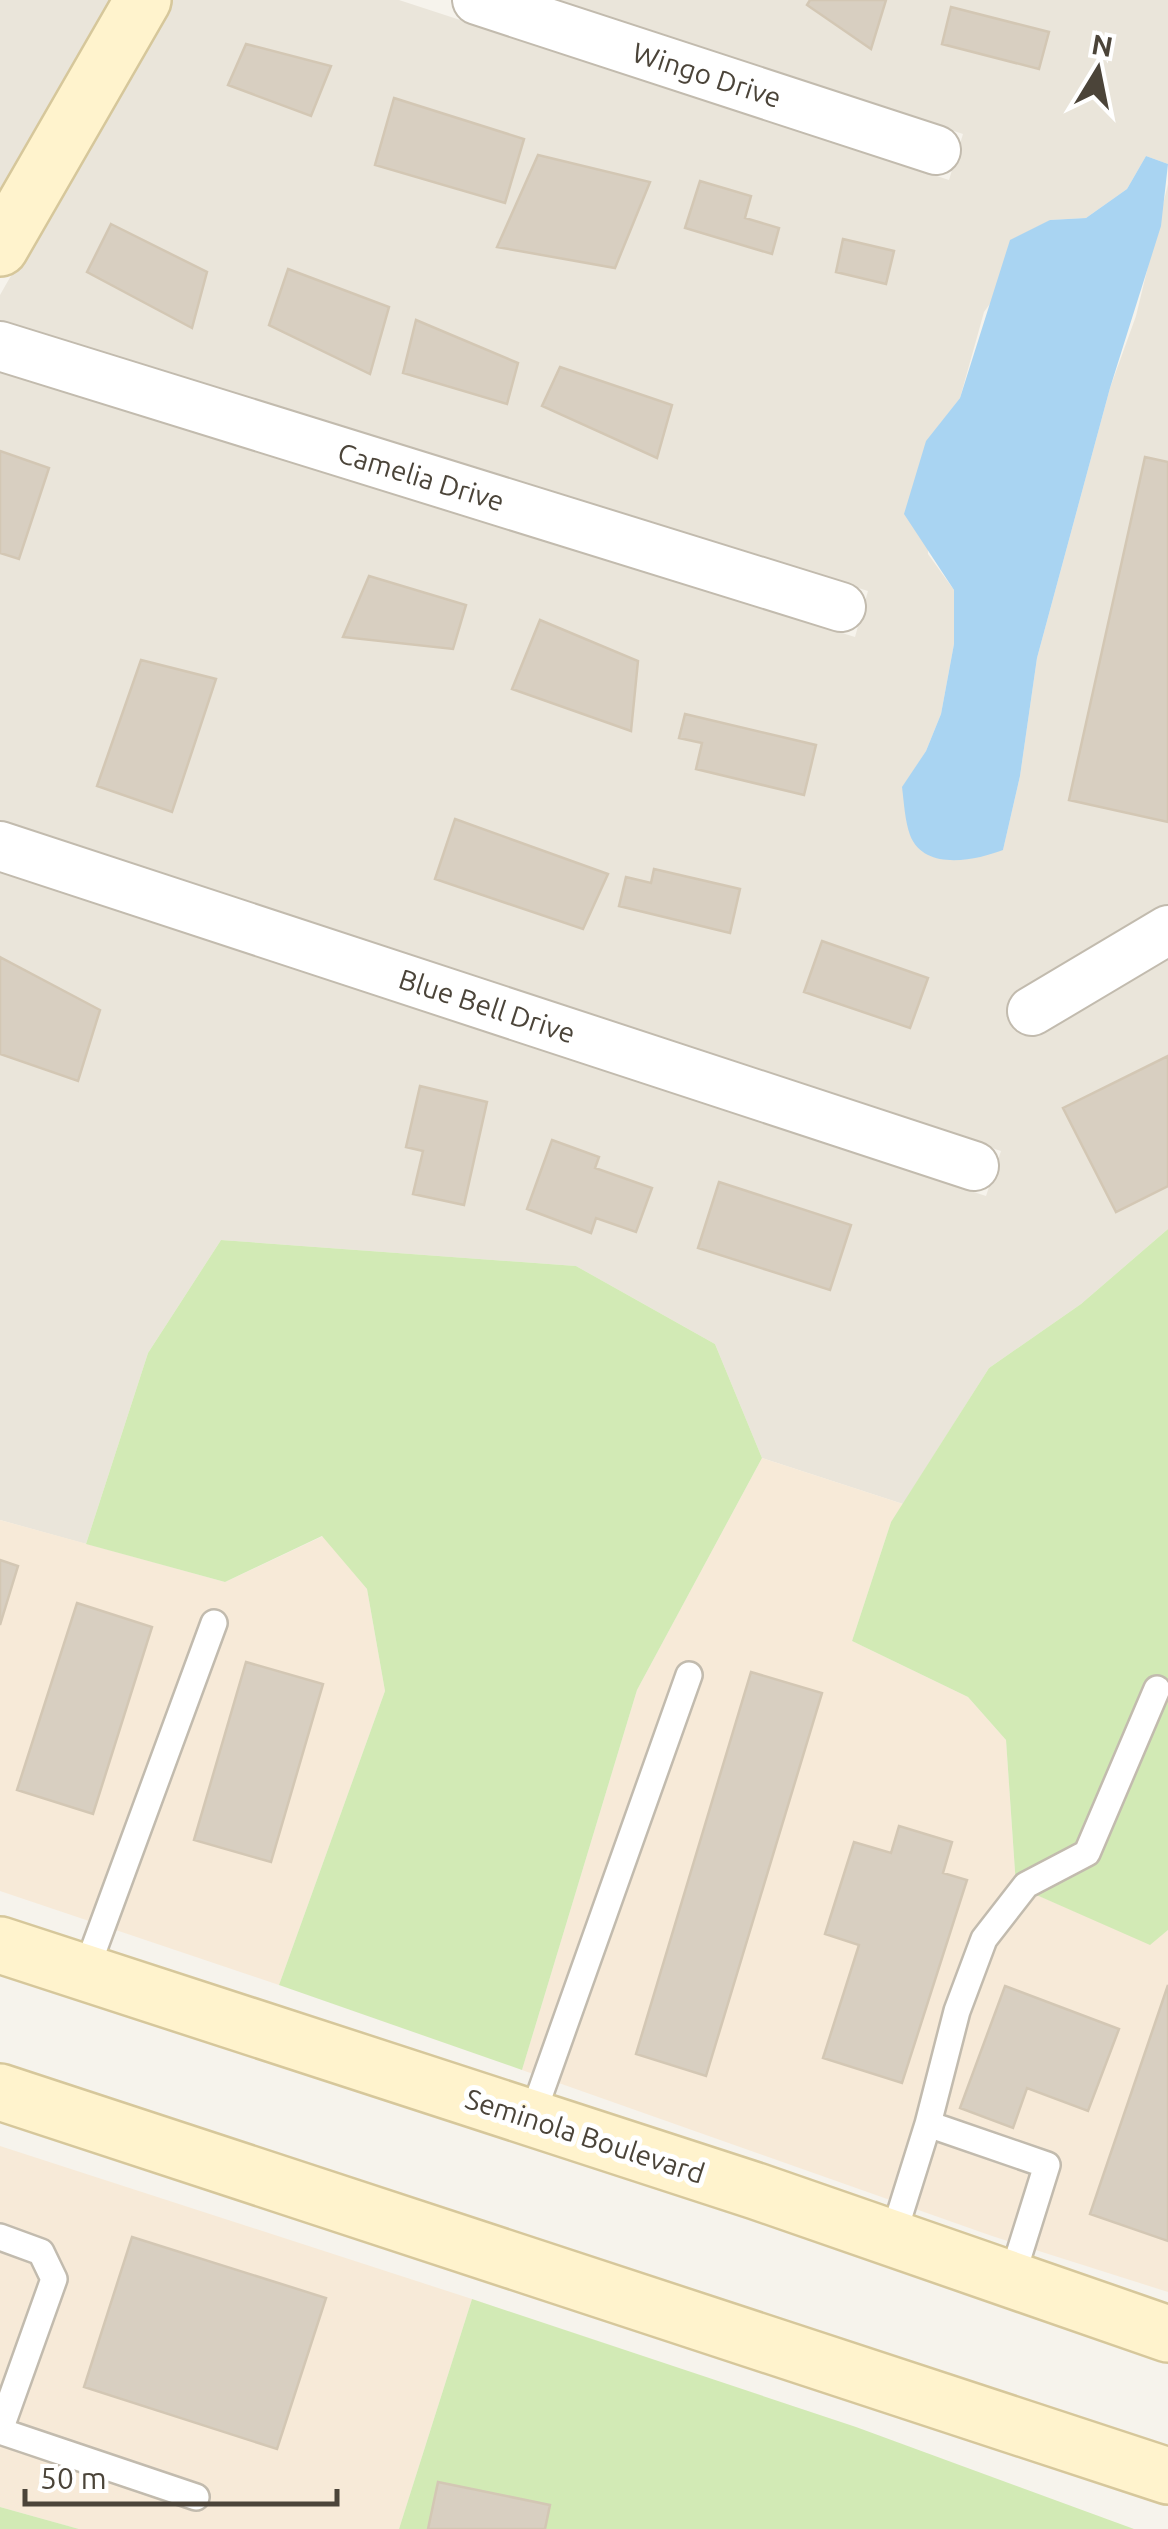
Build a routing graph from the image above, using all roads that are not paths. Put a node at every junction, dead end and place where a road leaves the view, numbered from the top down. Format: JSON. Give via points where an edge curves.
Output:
{"nodes":[{"id":1,"x":143,"y":0,"type":"edge"},
{"id":2,"x":477,"y":0,"type":"edge"},
{"id":3,"x":936,"y":150,"type":"dead end"},
{"id":4,"x":0,"y":248,"type":"edge"},
{"id":5,"x":0,"y":346,"type":"edge"},
{"id":6,"x":841,"y":607,"type":"dead end"},
{"id":7,"x":0,"y":846,"type":"edge"},
{"id":8,"x":1168,"y":930,"type":"edge"},
{"id":9,"x":1032,"y":1011,"type":"dead end"},
{"id":10,"x":974,"y":1166,"type":"dead end"},
{"id":11,"x":214,"y":1623,"type":"dead end"},
{"id":12,"x":688,"y":1675,"type":"dead end"},
{"id":13,"x":1157,"y":1689,"type":"dead end"},
{"id":14,"x":0,"y":1945,"type":"edge"},
{"id":15,"x":86,"y":1973,"type":"junction"},
{"id":16,"x":0,"y":2093,"type":"edge"},
{"id":17,"x":531,"y":2118,"type":"junction"},
{"id":18,"x":928,"y":2124,"type":"junction"},
{"id":19,"x":0,"y":2237,"type":"edge"},
{"id":20,"x":892,"y":2239,"type":"junction"},
{"id":21,"x":1011,"y":2280,"type":"junction"},
{"id":22,"x":1168,"y":2334,"type":"edge"},
{"id":23,"x":0,"y":2431,"type":"edge"},
{"id":24,"x":1168,"y":2476,"type":"edge"},
{"id":25,"x":196,"y":2496,"type":"dead end"}],
"edges":[{"from":1,"to":4,"type":"main road"},
{"from":2,"to":3,"type":"street","name":"Wingo Drive"},
{"from":5,"to":6,"type":"street","name":"Camelia Drive"},
{"from":7,"to":10,"type":"street","name":"Blue Bell Drive"},
{"from":8,"to":9,"type":"street"},
{"from":11,"to":15,"type":"lane"},
{"from":12,"to":17,"type":"lane"},
{"from":13,"to":18,"type":"lane","via":[[1087,1853],[1026,1885],[984,1938]]},
{"from":14,"to":15,"type":"main road","name":"Seminola Boulevard"},
{"from":15,"to":17,"type":"main road","name":"Seminola Boulevard"},
{"from":16,"to":24,"type":"main road"},
{"from":17,"to":20,"type":"main road","name":"Seminola Boulevard"},
{"from":18,"to":20,"type":"lane"},
{"from":18,"to":21,"type":"lane","via":[[1047,2165]]},
{"from":19,"to":23,"type":"lane","via":[[40,2252],[54,2279]]},
{"from":20,"to":21,"type":"main road","name":"Seminola Boulevard"},
{"from":21,"to":22,"type":"main road","name":"Seminola Boulevard"},
{"from":23,"to":25,"type":"lane"}]}
